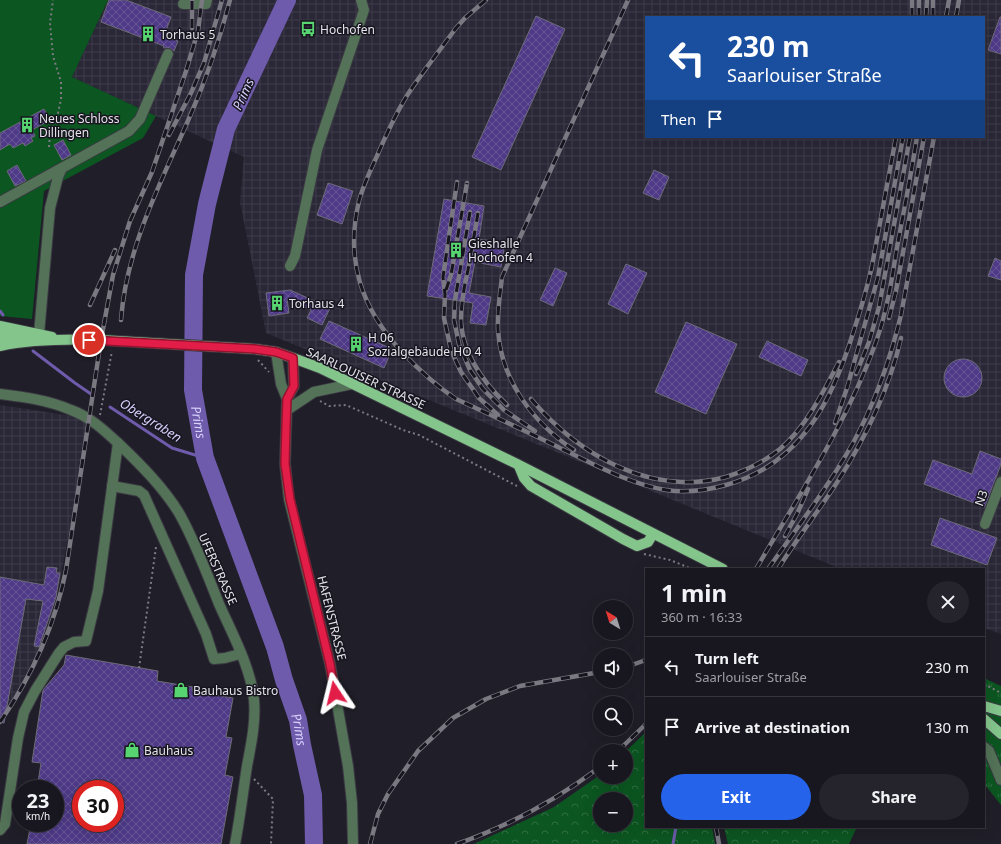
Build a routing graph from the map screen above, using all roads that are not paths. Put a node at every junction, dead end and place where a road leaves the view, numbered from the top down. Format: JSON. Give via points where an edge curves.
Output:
{"nodes":[{"id":1,"x":207,"y":0,"type":"edge"},
{"id":2,"x":362,"y":0,"type":"edge"},
{"id":3,"x":183,"y":4,"type":"dead end"},
{"id":4,"x":168,"y":54,"type":"dead end"},
{"id":5,"x":62,"y":168,"type":"junction"},
{"id":6,"x":0,"y":202,"type":"edge"},
{"id":7,"x":290,"y":266,"type":"dead end"},
{"id":8,"x":0,"y":326,"type":"edge"},
{"id":9,"x":39,"y":334,"type":"junction"},
{"id":10,"x":0,"y":336,"type":"edge"},
{"id":11,"x":58,"y":338,"type":"junction"},
{"id":12,"x":76,"y":340,"type":"junction"},
{"id":13,"x":0,"y":346,"type":"edge"},
{"id":14,"x":276,"y":352,"type":"junction"},
{"id":15,"x":293,"y":358,"type":"junction"},
{"id":16,"x":352,"y":384,"type":"junction"},
{"id":17,"x":0,"y":390,"type":"edge"},
{"id":18,"x":0,"y":394,"type":"edge"},
{"id":19,"x":11,"y":396,"type":"junction"},
{"id":20,"x":287,"y":404,"type":"junction"},
{"id":21,"x":118,"y":443,"type":"junction"},
{"id":22,"x":518,"y":465,"type":"junction"},
{"id":23,"x":1001,"y":482,"type":"edge"},
{"id":24,"x":112,"y":486,"type":"junction"},
{"id":25,"x":985,"y":524,"type":"dead end"},
{"id":26,"x":654,"y":534,"type":"junction"},
{"id":27,"x":722,"y":568,"type":"edge"},
{"id":28,"x":240,"y":654,"type":"junction"},
{"id":29,"x":985,"y":706,"type":"edge"},
{"id":30,"x":1001,"y":711,"type":"edge"},
{"id":31,"x":985,"y":720,"type":"edge"},
{"id":32,"x":1001,"y":734,"type":"edge"},
{"id":33,"x":985,"y":749,"type":"edge"},
{"id":34,"x":1001,"y":780,"type":"edge"},
{"id":35,"x":0,"y":830,"type":"edge"},
{"id":36,"x":235,"y":844,"type":"edge"},
{"id":37,"x":353,"y":844,"type":"edge"}],
"edges":[{"from":1,"to":3,"type":"street","via":[[206,4]]},
{"from":2,"to":7,"type":"street","via":[[364,10],[316,150],[295,256]]},
{"from":4,"to":5,"type":"street","via":[[140,118],[130,131]]},
{"from":5,"to":6,"type":"street"},
{"from":5,"to":9,"type":"street","via":[[50,208]]},
{"from":8,"to":9,"type":"main road","name":"SAARLOUISER STRASSE"},
{"from":9,"to":11,"type":"main road","name":"SAARLOUISER STRASSE"},
{"from":10,"to":11,"type":"main road","name":"SAARLOUISER STRASSE"},
{"from":11,"to":12,"type":"main road","name":"SAARLOUISER STRASSE"},
{"from":12,"to":13,"type":"main road","name":"SAARLOUISER STRASSE"},
{"from":12,"to":14,"type":"main road","name":"SAARLOUISER STRASSE","via":[[253,354]]},
{"from":14,"to":15,"type":"main road","name":"SAARLOUISER STRASSE"},
{"from":14,"to":20,"type":"street","name":"HAFENSTRASSE"},
{"from":15,"to":16,"type":"main road","name":"SAARLOUISER STRASSE"},
{"from":15,"to":20,"type":"street","name":"HAFENSTRASSE","via":[[294,386]]},
{"from":16,"to":20,"type":"street","via":[[314,392]]},
{"from":16,"to":22,"type":"main road","name":"SAARLOUISER STRASSE"},
{"from":17,"to":19,"type":"street","name":"UFERSTRASSE"},
{"from":18,"to":19,"type":"street","name":"UFERSTRASSE"},
{"from":19,"to":21,"type":"street","name":"UFERSTRASSE","via":[[42,400],[71,410],[98,424]]},
{"from":20,"to":37,"type":"street","name":"HAFENSTRASSE","via":[[285,464],[290,499],[330,664],[348,766]]},
{"from":21,"to":24,"type":"street"},
{"from":21,"to":28,"type":"street","name":"UFERSTRASSE","via":[[137,460],[179,513]]},
{"from":22,"to":26,"type":"main road","name":"SAARLOUISER STRASSE"},
{"from":22,"to":26,"type":"main road","via":[[531,486],[623,539],[637,546],[648,542]]},
{"from":23,"to":25,"type":"street","name":"N3"},
{"from":24,"to":28,"type":"street","via":[[144,495],[206,634],[214,659]]},
{"from":24,"to":35,"type":"street","via":[[98,591],[86,641],[74,642],[61,650],[26,708],[5,824]]},
{"from":26,"to":27,"type":"main road","name":"SAARLOUISER STRASSE"},
{"from":28,"to":36,"type":"street","name":"UFERSTRASSE","via":[[250,680],[254,718]]},
{"from":29,"to":30,"type":"main road"},
{"from":31,"to":32,"type":"main road"},
{"from":33,"to":34,"type":"street","via":[[989,751]]}]}
